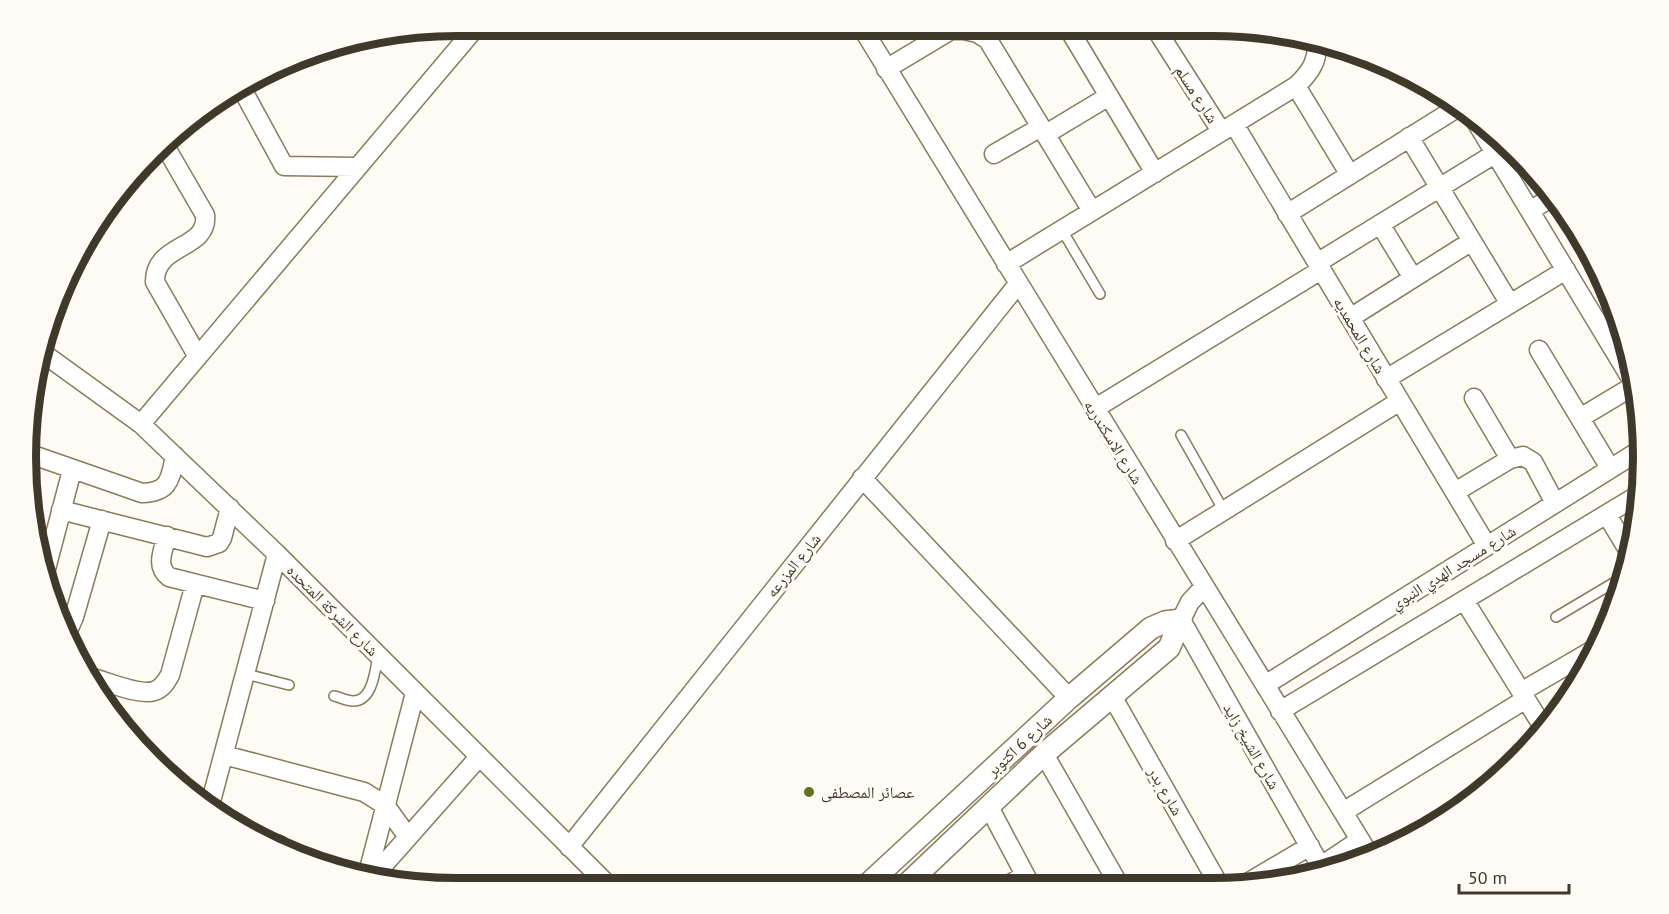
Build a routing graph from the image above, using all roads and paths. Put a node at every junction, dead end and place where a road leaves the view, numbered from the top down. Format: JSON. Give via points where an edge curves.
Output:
{"nodes":[{"id":1,"x":468,"y":36,"type":"edge"},
{"id":2,"x":867,"y":36,"type":"edge"},
{"id":3,"x":938,"y":36,"type":"edge"},
{"id":4,"x":980,"y":36,"type":"edge"},
{"id":5,"x":1072,"y":36,"type":"edge"},
{"id":6,"x":1161,"y":36,"type":"edge"},
{"id":7,"x":1317,"y":49,"type":"edge"},
{"id":8,"x":886,"y":69,"type":"junction"},
{"id":9,"x":1296,"y":86,"type":"junction"},
{"id":10,"x":244,"y":93,"type":"edge"},
{"id":11,"x":1109,"y":96,"type":"junction"},
{"id":12,"x":1452,"y":111,"type":"edge"},
{"id":13,"x":1228,"y":128,"type":"junction"},
{"id":14,"x":1044,"y":131,"type":"junction"},
{"id":15,"x":1409,"y":137,"type":"junction"},
{"id":16,"x":1486,"y":137,"type":"edge"},
{"id":17,"x":168,"y":151,"type":"edge"},
{"id":18,"x":994,"y":153,"type":"dead end"},
{"id":19,"x":1496,"y":153,"type":"junction"},
{"id":20,"x":356,"y":167,"type":"junction"},
{"id":21,"x":1155,"y":173,"type":"junction"},
{"id":22,"x":1350,"y":175,"type":"junction"},
{"id":23,"x":1440,"y":187,"type":"junction"},
{"id":24,"x":1546,"y":201,"type":"edge"},
{"id":25,"x":1092,"y":211,"type":"junction"},
{"id":26,"x":1530,"y":211,"type":"junction"},
{"id":27,"x":1287,"y":214,"type":"junction"},
{"id":28,"x":1380,"y":224,"type":"junction"},
{"id":29,"x":1062,"y":230,"type":"junction"},
{"id":30,"x":1472,"y":241,"type":"junction"},
{"id":31,"x":1005,"y":264,"type":"junction"},
{"id":32,"x":1319,"y":266,"type":"junction"},
{"id":33,"x":1566,"y":270,"type":"junction"},
{"id":34,"x":1413,"y":278,"type":"junction"},
{"id":35,"x":1018,"y":284,"type":"junction"},
{"id":36,"x":1100,"y":294,"type":"dead end"},
{"id":37,"x":1510,"y":304,"type":"junction"},
{"id":38,"x":1350,"y":318,"type":"junction"},
{"id":39,"x":1539,"y":350,"type":"dead end"},
{"id":40,"x":48,"y":357,"type":"edge"},
{"id":41,"x":198,"y":357,"type":"junction"},
{"id":42,"x":1623,"y":364,"type":"edge"},
{"id":43,"x":1386,"y":379,"type":"junction"},
{"id":44,"x":1627,"y":390,"type":"edge"},
{"id":45,"x":1474,"y":398,"type":"dead end"},
{"id":46,"x":1400,"y":401,"type":"junction"},
{"id":47,"x":1094,"y":409,"type":"junction"},
{"id":48,"x":1580,"y":418,"type":"junction"},
{"id":49,"x":141,"y":424,"type":"junction"},
{"id":50,"x":1181,"y":435,"type":"dead end"},
{"id":51,"x":1633,"y":454,"type":"edge"},
{"id":52,"x":36,"y":456,"type":"edge"},
{"id":53,"x":176,"y":456,"type":"junction"},
{"id":54,"x":1510,"y":459,"type":"junction"},
{"id":55,"x":1610,"y":468,"type":"junction"},
{"id":56,"x":72,"y":470,"type":"junction"},
{"id":57,"x":862,"y":478,"type":"junction"},
{"id":58,"x":1455,"y":492,"type":"junction"},
{"id":59,"x":1630,"y":500,"type":"edge"},
{"id":60,"x":1555,"y":503,"type":"junction"},
{"id":61,"x":230,"y":508,"type":"junction"},
{"id":62,"x":62,"y":510,"type":"junction"},
{"id":63,"x":1224,"y":511,"type":"junction"},
{"id":64,"x":1607,"y":515,"type":"junction"},
{"id":65,"x":102,"y":520,"type":"junction"},
{"id":66,"x":167,"y":537,"type":"junction"},
{"id":67,"x":1175,"y":541,"type":"junction"},
{"id":68,"x":1624,"y":543,"type":"edge"},
{"id":69,"x":1487,"y":546,"type":"junction"},
{"id":70,"x":277,"y":554,"type":"junction"},
{"id":71,"x":49,"y":560,"type":"edge"},
{"id":72,"x":1614,"y":583,"type":"edge"},
{"id":73,"x":195,"y":584,"type":"junction"},
{"id":74,"x":1204,"y":588,"type":"junction"},
{"id":75,"x":1464,"y":600,"type":"junction"},
{"id":76,"x":265,"y":601,"type":"junction"},
{"id":77,"x":1556,"y":617,"type":"dead end"},
{"id":78,"x":1181,"y":620,"type":"junction"},
{"id":79,"x":71,"y":624,"type":"edge"},
{"id":80,"x":378,"y":656,"type":"junction"},
{"id":81,"x":1583,"y":657,"type":"edge"},
{"id":82,"x":246,"y":674,"type":"junction"},
{"id":83,"x":100,"y":680,"type":"edge"},
{"id":84,"x":289,"y":685,"type":"dead end"},
{"id":85,"x":1264,"y":685,"type":"junction"},
{"id":86,"x":415,"y":693,"type":"junction"},
{"id":87,"x":1523,"y":695,"type":"junction"},
{"id":88,"x":333,"y":696,"type":"dead end"},
{"id":89,"x":1112,"y":696,"type":"junction"},
{"id":90,"x":1069,"y":698,"type":"junction"},
{"id":91,"x":1280,"y":711,"type":"junction"},
{"id":92,"x":1540,"y":721,"type":"edge"},
{"id":93,"x":1044,"y":754,"type":"junction"},
{"id":94,"x":224,"y":755,"type":"junction"},
{"id":95,"x":479,"y":758,"type":"junction"},
{"id":96,"x":212,"y":799,"type":"edge"},
{"id":97,"x":385,"y":805,"type":"junction"},
{"id":98,"x":989,"y":807,"type":"junction"},
{"id":99,"x":1343,"y":812,"type":"junction"},
{"id":100,"x":408,"y":837,"type":"junction"},
{"id":101,"x":1360,"y":840,"type":"junction"},
{"id":102,"x":1310,"y":846,"type":"junction"},
{"id":103,"x":569,"y":847,"type":"junction"},
{"id":104,"x":1366,"y":849,"type":"edge"},
{"id":105,"x":1335,"y":860,"type":"edge"},
{"id":106,"x":1320,"y":864,"type":"edge"},
{"id":107,"x":369,"y":869,"type":"edge"},
{"id":108,"x":379,"y":871,"type":"edge"},
{"id":109,"x":1262,"y":875,"type":"edge"},
{"id":110,"x":601,"y":878,"type":"edge"},
{"id":111,"x":875,"y":878,"type":"edge"},
{"id":112,"x":914,"y":878,"type":"edge"},
{"id":113,"x":1027,"y":878,"type":"edge"},
{"id":114,"x":1115,"y":878,"type":"edge"},
{"id":115,"x":1215,"y":878,"type":"edge"}],
"edges":[{"from":1,"to":20,"type":"street"},
{"from":2,"to":8,"type":"street","name":"شارع الاسكندريه"},
{"from":3,"to":8,"type":"street"},
{"from":4,"to":14,"type":"street","via":[[988,40]]},
{"from":5,"to":11,"type":"street"},
{"from":6,"to":13,"type":"street","name":"شارع مسلم"},
{"from":7,"to":9,"type":"street","via":[[1308,75]]},
{"from":8,"to":31,"type":"street","name":"شارع الاسكندريه"},
{"from":9,"to":13,"type":"street"},
{"from":9,"to":22,"type":"street"},
{"from":10,"to":20,"type":"street","via":[[284,166]]},
{"from":11,"to":14,"type":"street"},
{"from":11,"to":21,"type":"street"},
{"from":12,"to":15,"type":"street"},
{"from":13,"to":21,"type":"street"},
{"from":13,"to":27,"type":"street","name":"شارع المحمديه"},
{"from":14,"to":18,"type":"street"},
{"from":14,"to":25,"type":"street"},
{"from":15,"to":22,"type":"street"},
{"from":15,"to":23,"type":"street"},
{"from":16,"to":19,"type":"street"},
{"from":17,"to":41,"type":"street","via":[[205,220],[199,235],[158,264],[155,282]]},
{"from":19,"to":23,"type":"street"},
{"from":19,"to":26,"type":"street"},
{"from":20,"to":41,"type":"street"},
{"from":21,"to":25,"type":"street"},
{"from":22,"to":27,"type":"street"},
{"from":23,"to":28,"type":"street"},
{"from":23,"to":30,"type":"street"},
{"from":24,"to":26,"type":"street"},
{"from":25,"to":29,"type":"street"},
{"from":26,"to":33,"type":"street"},
{"from":27,"to":32,"type":"street","name":"شارع المحمديه"},
{"from":28,"to":32,"type":"street"},
{"from":28,"to":34,"type":"street"},
{"from":29,"to":31,"type":"street"},
{"from":29,"to":36,"type":"lane"},
{"from":30,"to":34,"type":"street"},
{"from":30,"to":37,"type":"street"},
{"from":31,"to":35,"type":"street","name":"شارع الاسكندريه"},
{"from":32,"to":38,"type":"street","name":"شارع المحمديه"},
{"from":32,"to":47,"type":"street"},
{"from":33,"to":37,"type":"street"},
{"from":33,"to":42,"type":"street"},
{"from":34,"to":38,"type":"street"},
{"from":35,"to":47,"type":"street","name":"شارع الاسكندريه"},
{"from":35,"to":57,"type":"street","name":"شارع المزرعه"},
{"from":37,"to":43,"type":"street"},
{"from":38,"to":43,"type":"street","name":"شارع المحمديه"},
{"from":39,"to":48,"type":"street"},
{"from":40,"to":49,"type":"street","name":"شارع الشركة المتحده"},
{"from":41,"to":49,"type":"street"},
{"from":43,"to":46,"type":"street","name":"شارع المحمديه"},
{"from":44,"to":48,"type":"street"},
{"from":45,"to":54,"type":"street"},
{"from":46,"to":58,"type":"street","name":"شارع المحمديه"},
{"from":46,"to":63,"type":"street"},
{"from":47,"to":67,"type":"street","name":"شارع الاسكندريه"},
{"from":48,"to":55,"type":"street"},
{"from":49,"to":53,"type":"street","name":"شارع الشركة المتحده"},
{"from":50,"to":63,"type":"lane"},
{"from":51,"to":55,"type":"street","name":"شارع مسجد الهدي النبوي"},
{"from":52,"to":56,"type":"street"},
{"from":53,"to":56,"type":"street","via":[[169,482],[152,493]]},
{"from":53,"to":61,"type":"street","name":"شارع الشركة المتحده"},
{"from":54,"to":58,"type":"street"},
{"from":54,"to":60,"type":"street","via":[[1523,456],[1533,462]]},
{"from":55,"to":60,"type":"street","name":"شارع مسجد الهدي النبوي"},
{"from":56,"to":62,"type":"street"},
{"from":57,"to":90,"type":"street"},
{"from":57,"to":103,"type":"street","name":"شارع المزرعه"},
{"from":58,"to":69,"type":"street","name":"شارع المحمديه"},
{"from":59,"to":64,"type":"street","name":"شارع مسجد الهدي النبوي"},
{"from":60,"to":69,"type":"street","name":"شارع مسجد الهدي النبوي"},
{"from":61,"to":66,"type":"street","via":[[222,538],[213,546]]},
{"from":61,"to":70,"type":"street","name":"شارع الشركة المتحده"},
{"from":62,"to":65,"type":"street"},
{"from":62,"to":71,"type":"street"},
{"from":63,"to":67,"type":"street"},
{"from":64,"to":68,"type":"street"},
{"from":64,"to":75,"type":"street","name":"شارع مسجد الهدي النبوي"},
{"from":65,"to":66,"type":"street"},
{"from":65,"to":79,"type":"street"},
{"from":66,"to":73,"type":"street","via":[[160,561],[164,573],[169,578]]},
{"from":67,"to":74,"type":"street","name":"شارع الاسكندريه"},
{"from":69,"to":85,"type":"street","name":"شارع مسجد الهدي النبوي"},
{"from":70,"to":76,"type":"street"},
{"from":70,"to":80,"type":"street","name":"شارع الشركة المتحده"},
{"from":72,"to":77,"type":"lane"},
{"from":73,"to":76,"type":"street"},
{"from":73,"to":83,"type":"street","via":[[164,685],[142,692]]},
{"from":74,"to":78,"type":"street","name":"شارع 6 اكتوبر","via":[[1190,602]]},
{"from":74,"to":85,"type":"street","name":"شارع الاسكندريه"},
{"from":75,"to":87,"type":"street"},
{"from":75,"to":91,"type":"street","name":"شارع مسجد الهدي النبوي"},
{"from":76,"to":82,"type":"street"},
{"from":78,"to":89,"type":"street","name":"شارع 6 اكتوبر","via":[[1169,648]]},
{"from":78,"to":90,"type":"street","name":"شارع 6 اكتوبر","via":[[1151,628]]},
{"from":78,"to":102,"type":"street","name":"شارع الشيخ زايد"},
{"from":80,"to":86,"type":"street","name":"شارع الشركة المتحده"},
{"from":80,"to":88,"type":"lane","via":[[368,693],[362,699]]},
{"from":81,"to":87,"type":"street"},
{"from":82,"to":84,"type":"lane"},
{"from":82,"to":94,"type":"street"},
{"from":85,"to":91,"type":"street","name":"شارع الاسكندريه"},
{"from":86,"to":95,"type":"street","name":"شارع الشركة المتحده"},
{"from":86,"to":97,"type":"street"},
{"from":87,"to":92,"type":"street"},
{"from":87,"to":99,"type":"street"},
{"from":89,"to":93,"type":"street","name":"شارع 6 اكتوبر"},
{"from":89,"to":115,"type":"street","name":"شارع بدر"},
{"from":90,"to":111,"type":"street","name":"شارع 6 اكتوبر"},
{"from":91,"to":99,"type":"street","name":"شارع الاسكندريه"},
{"from":93,"to":98,"type":"street","name":"شارع 6 اكتوبر"},
{"from":93,"to":114,"type":"street"},
{"from":94,"to":96,"type":"street"},
{"from":94,"to":97,"type":"street","via":[[364,792]]},
{"from":95,"to":100,"type":"street"},
{"from":95,"to":103,"type":"street","name":"شارع الشركة المتحده"},
{"from":97,"to":100,"type":"street"},
{"from":97,"to":107,"type":"street"},
{"from":98,"to":112,"type":"street","name":"شارع 6 اكتوبر"},
{"from":98,"to":113,"type":"street"},
{"from":99,"to":101,"type":"street","name":"شارع الاسكندريه"},
{"from":100,"to":108,"type":"street"},
{"from":101,"to":104,"type":"street","name":"شارع الاسكندريه"},
{"from":101,"to":105,"type":"street"},
{"from":102,"to":106,"type":"street","name":"شارع الشيخ زايد"},
{"from":102,"to":109,"type":"street"},
{"from":103,"to":110,"type":"street","name":"شارع الشركة المتحده"}]}
